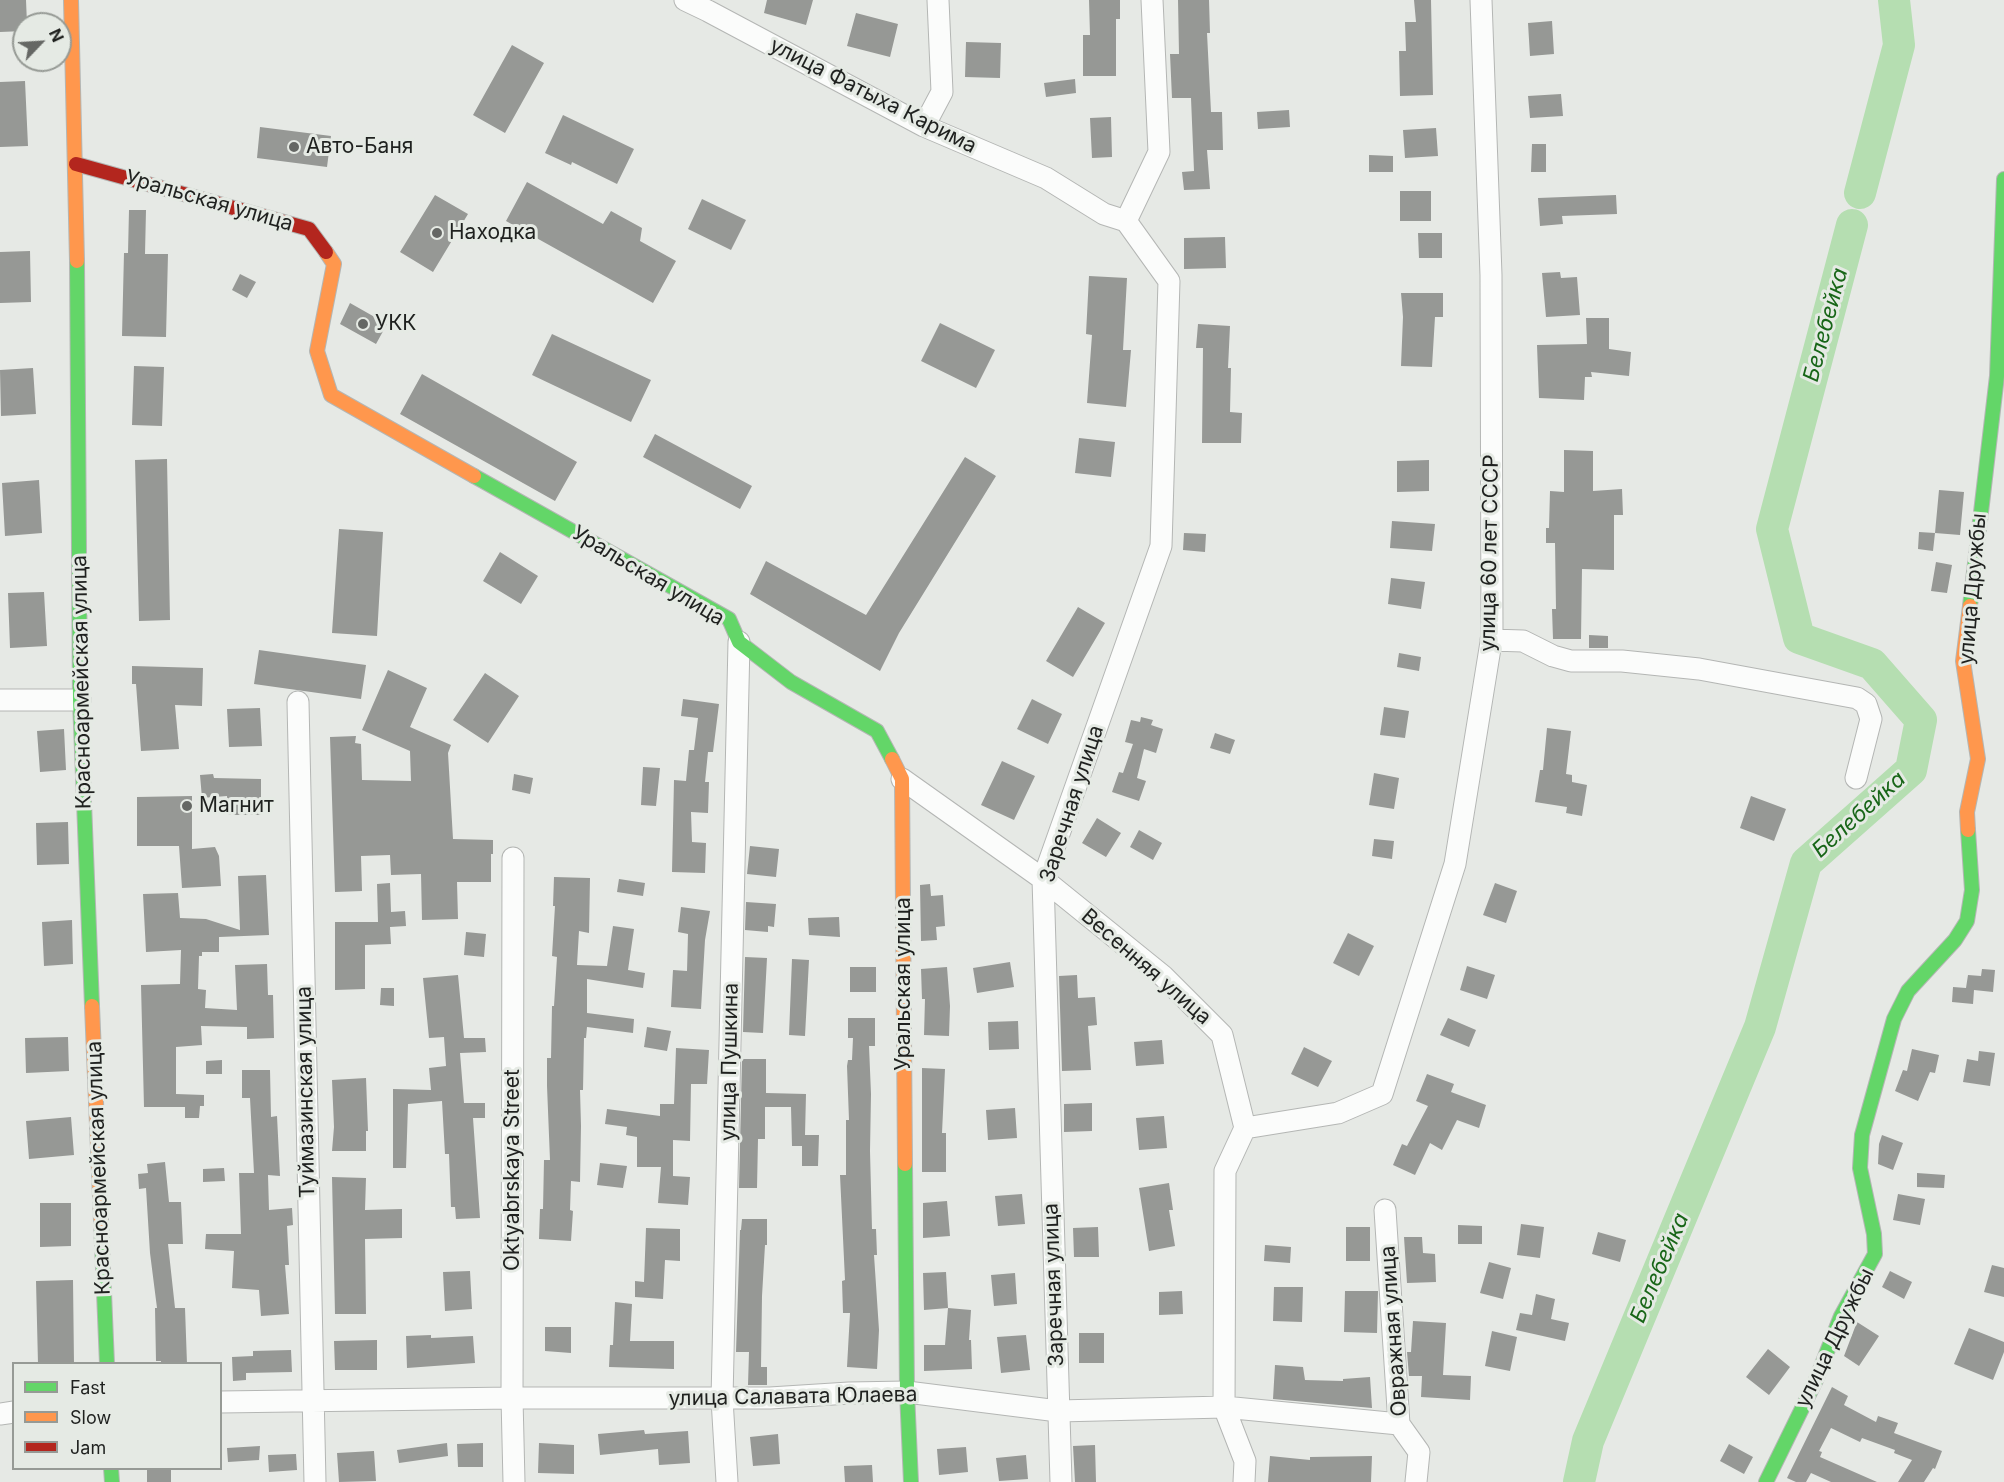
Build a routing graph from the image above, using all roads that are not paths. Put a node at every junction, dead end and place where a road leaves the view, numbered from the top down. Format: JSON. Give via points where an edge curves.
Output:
{"nodes":[{"id":1,"x":71,"y":0,"type":"edge"},
{"id":2,"x":685,"y":0,"type":"edge"},
{"id":3,"x":938,"y":0,"type":"edge"},
{"id":4,"x":1152,"y":0,"type":"edge"},
{"id":5,"x":1480,"y":0,"type":"edge"},
{"id":6,"x":710,"y":5,"type":"edge"},
{"id":7,"x":924,"y":126,"type":"junction"},
{"id":8,"x":76,"y":164,"type":"junction"},
{"id":9,"x":2004,"y":179,"type":"edge"},
{"id":10,"x":1126,"y":221,"type":"junction"},
{"id":11,"x":1491,"y":640,"type":"junction"},
{"id":12,"x":738,"y":642,"type":"junction"},
{"id":13,"x":0,"y":700,"type":"edge"},
{"id":14,"x":80,"y":700,"type":"junction"},
{"id":15,"x":298,"y":702,"type":"dead end"},
{"id":16,"x":1856,"y":778,"type":"dead end"},
{"id":17,"x":902,"y":779,"type":"junction"},
{"id":18,"x":513,"y":858,"type":"dead end"},
{"id":19,"x":1043,"y":879,"type":"junction"},
{"id":20,"x":1245,"y":1128,"type":"junction"},
{"id":21,"x":1385,"y":1210,"type":"dead end"},
{"id":22,"x":107,"y":1362,"type":"edge"},
{"id":23,"x":907,"y":1392,"type":"junction"},
{"id":24,"x":512,"y":1398,"type":"junction"},
{"id":25,"x":722,"y":1399,"type":"junction"},
{"id":26,"x":313,"y":1401,"type":"junction"},
{"id":27,"x":222,"y":1402,"type":"edge"},
{"id":28,"x":1224,"y":1407,"type":"junction"},
{"id":29,"x":1058,"y":1411,"type":"junction"},
{"id":30,"x":1399,"y":1424,"type":"junction"},
{"id":31,"x":315,"y":1482,"type":"edge"},
{"id":32,"x":514,"y":1482,"type":"edge"},
{"id":33,"x":727,"y":1482,"type":"edge"},
{"id":34,"x":911,"y":1482,"type":"edge"},
{"id":35,"x":1061,"y":1482,"type":"edge"},
{"id":36,"x":1244,"y":1482,"type":"edge"},
{"id":37,"x":1416,"y":1482,"type":"edge"},
{"id":38,"x":1766,"y":1482,"type":"edge"}],
"edges":[{"from":1,"to":8,"type":"street","name":"Красноармейская улица"},
{"from":2,"to":6,"type":"street","name":"улица Фатыха Карима"},
{"from":3,"to":7,"type":"street","via":[[942,92]]},
{"from":4,"to":10,"type":"street","via":[[1159,152]]},
{"from":5,"to":11,"type":"street","name":"улица 60 лет СССР","via":[[1491,275]]},
{"from":6,"to":7,"type":"street","name":"улица Фатыха Карима"},
{"from":7,"to":10,"type":"street","name":"улица Фатыха Карима","via":[[1046,178],[1104,214]]},
{"from":8,"to":12,"type":"street","name":"Уральская улица","via":[[309,230],[334,264],[316,351],[331,395],[729,619]]},
{"from":8,"to":14,"type":"street","name":"Красноармейская улица"},
{"from":9,"to":38,"type":"street","name":"улица Дружбы","via":[[1997,376],[1963,661],[1978,759],[1967,812],[1972,890],[1967,921],[1955,940],[1908,991],[1894,1019],[1862,1136],[1860,1167],[1875,1254],[1841,1316],[1816,1380]]},
{"from":10,"to":19,"type":"street","name":"Заречная улица","via":[[1169,281],[1161,546]]},
{"from":11,"to":16,"type":"street","via":[[1523,641],[1571,661],[1699,669],[1857,698],[1866,704],[1871,719]]},
{"from":11,"to":20,"type":"street","name":"улица 60 лет СССР","via":[[1455,864],[1382,1094],[1338,1113]]},
{"from":12,"to":17,"type":"street","name":"Уральская улица","via":[[791,682],[877,731]]},
{"from":12,"to":25,"type":"street","name":"улица Пушкина"},
{"from":13,"to":14,"type":"street"},
{"from":14,"to":22,"type":"street","name":"Красноармейская улица"},
{"from":15,"to":26,"type":"street","name":"Туймазинская улица"},
{"from":17,"to":19,"type":"street","name":"Весенняя улица"},
{"from":17,"to":23,"type":"street","name":"Уральская улица"},
{"from":18,"to":24,"type":"street","name":"Oktyabrskaya Street"},
{"from":19,"to":20,"type":"street","name":"Весенняя улица","via":[[1163,976],[1222,1035]]},
{"from":19,"to":29,"type":"street","name":"Заречная улица"},
{"from":20,"to":28,"type":"street","via":[[1225,1171]]},
{"from":21,"to":30,"type":"street","name":"Овражная улица"},
{"from":23,"to":25,"type":"street","name":"улица Салавата Юлаева"},
{"from":23,"to":29,"type":"street","name":"улица Салавата Юлаева"},
{"from":23,"to":34,"type":"street","name":"Уральская улица"},
{"from":24,"to":25,"type":"street","name":"улица Салавата Юлаева"},
{"from":24,"to":26,"type":"street","name":"улица Салавата Юлаева"},
{"from":24,"to":32,"type":"street","name":"Oktyabrskaya Street"},
{"from":25,"to":33,"type":"street","name":"улица Пушкина"},
{"from":26,"to":27,"type":"street","name":"улица Салавата Юлаева"},
{"from":26,"to":31,"type":"street","name":"Туймазинская улица"},
{"from":28,"to":29,"type":"street","name":"улица Салавата Юлаева"},
{"from":28,"to":30,"type":"street","name":"улица Салавата Юлаева"},
{"from":28,"to":36,"type":"street","via":[[1245,1461]]},
{"from":29,"to":35,"type":"street","name":"Заречная улица"},
{"from":30,"to":37,"type":"street","name":"Овражная улица","via":[[1419,1452]]}]}
